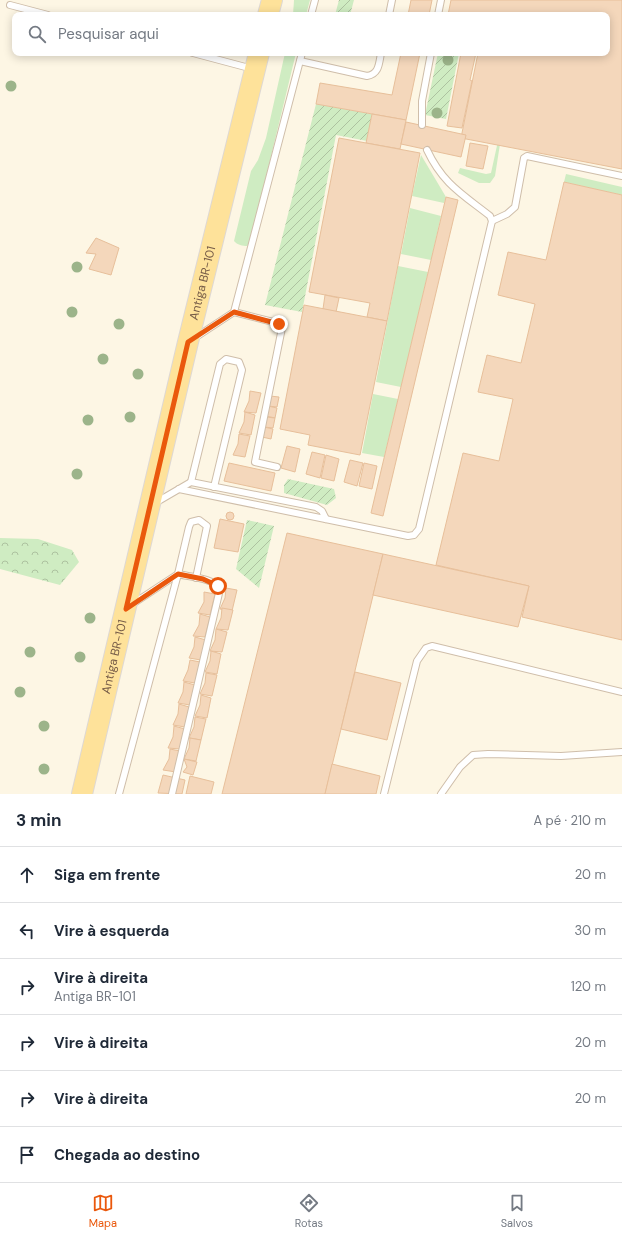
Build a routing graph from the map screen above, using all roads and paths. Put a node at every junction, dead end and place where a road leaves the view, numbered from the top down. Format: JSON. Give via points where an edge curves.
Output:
{"nodes":[{"id":1,"x":272,"y":0,"type":"edge"},
{"id":2,"x":315,"y":0,"type":"edge"},
{"id":3,"x":392,"y":0,"type":"edge"},
{"id":4,"x":441,"y":0,"type":"edge"},
{"id":5,"x":10,"y":5,"type":"dead end"},
{"id":6,"x":37,"y":12,"type":"edge"},
{"id":7,"x":269,"y":12,"type":"edge"},
{"id":8,"x":312,"y":12,"type":"edge"},
{"id":9,"x":390,"y":12,"type":"edge"},
{"id":10,"x":439,"y":12,"type":"edge"},
{"id":11,"x":217,"y":56,"type":"edge"},
{"id":12,"x":301,"y":56,"type":"edge"},
{"id":13,"x":380,"y":56,"type":"edge"},
{"id":14,"x":430,"y":56,"type":"edge"},
{"id":15,"x":257,"y":61,"type":"edge"},
{"id":16,"x":300,"y":61,"type":"junction"},
{"id":17,"x":422,"y":125,"type":"dead end"},
{"id":18,"x":427,"y":150,"type":"dead end"},
{"id":19,"x":622,"y":176,"type":"edge"},
{"id":20,"x":492,"y":221,"type":"junction"},
{"id":21,"x":234,"y":312,"type":"junction"},
{"id":22,"x":188,"y":342,"type":"junction"},
{"id":23,"x":277,"y":467,"type":"dead end"},
{"id":24,"x":190,"y":482,"type":"junction"},
{"id":25,"x":214,"y":487,"type":"junction"},
{"id":26,"x":179,"y":489,"type":"junction"},
{"id":27,"x":151,"y":505,"type":"junction"},
{"id":28,"x":326,"y":519,"type":"junction"},
{"id":29,"x":178,"y":574,"type":"junction"},
{"id":30,"x":196,"y":578,"type":"junction"},
{"id":31,"x":126,"y":609,"type":"junction"},
{"id":32,"x":622,"y":692,"type":"edge"},
{"id":33,"x":622,"y":752,"type":"edge"},
{"id":34,"x":82,"y":794,"type":"edge"},
{"id":35,"x":119,"y":794,"type":"edge"},
{"id":36,"x":172,"y":794,"type":"edge"},
{"id":37,"x":384,"y":794,"type":"edge"},
{"id":38,"x":441,"y":794,"type":"edge"}],
"edges":[{"from":1,"to":7,"type":"main road"},
{"from":2,"to":8,"type":"lane"},
{"from":3,"to":9,"type":"lane"},
{"from":4,"to":10,"type":"lane"},
{"from":5,"to":6,"type":"lane"},
{"from":11,"to":15,"type":"lane"},
{"from":12,"to":16,"type":"lane"},
{"from":13,"to":16,"type":"lane","via":[[376,72],[367,76]]},
{"from":14,"to":17,"type":"lane","via":[[422,101]]},
{"from":15,"to":22,"type":"main road","name":"Antiga BR-101"},
{"from":16,"to":21,"type":"lane"},
{"from":18,"to":20,"type":"lane","via":[[443,178],[490,216]]},
{"from":19,"to":20,"type":"lane","via":[[527,156],[524,158],[515,207]]},
{"from":20,"to":28,"type":"lane","via":[[419,529],[414,535],[408,536]]},
{"from":21,"to":22,"type":"lane"},
{"from":21,"to":23,"type":"lane","via":[[277,323],[282,328],[255,462]]},
{"from":22,"to":27,"type":"main road","name":"Antiga BR-101"},
{"from":24,"to":25,"type":"lane"},
{"from":24,"to":25,"type":"lane","via":[[220,364],[226,359],[239,362],[242,370]]},
{"from":24,"to":26,"type":"lane"},
{"from":25,"to":28,"type":"lane","via":[[316,508],[322,511]]},
{"from":26,"to":27,"type":"lane"},
{"from":26,"to":28,"type":"lane"},
{"from":27,"to":31,"type":"main road","name":"Antiga BR-101"},
{"from":29,"to":30,"type":"lane"},
{"from":29,"to":30,"type":"lane","via":[[189,527],[191,522],[199,520],[207,526]]},
{"from":29,"to":31,"type":"lane"},
{"from":29,"to":35,"type":"lane"},
{"from":30,"to":36,"type":"lane","via":[[216,585],[220,591]]},
{"from":31,"to":34,"type":"main road","name":"Antiga BR-101"},
{"from":32,"to":37,"type":"lane","via":[[432,646],[426,648],[417,661]]},
{"from":33,"to":38,"type":"lane","via":[[561,756],[473,755],[460,767]]}]}
